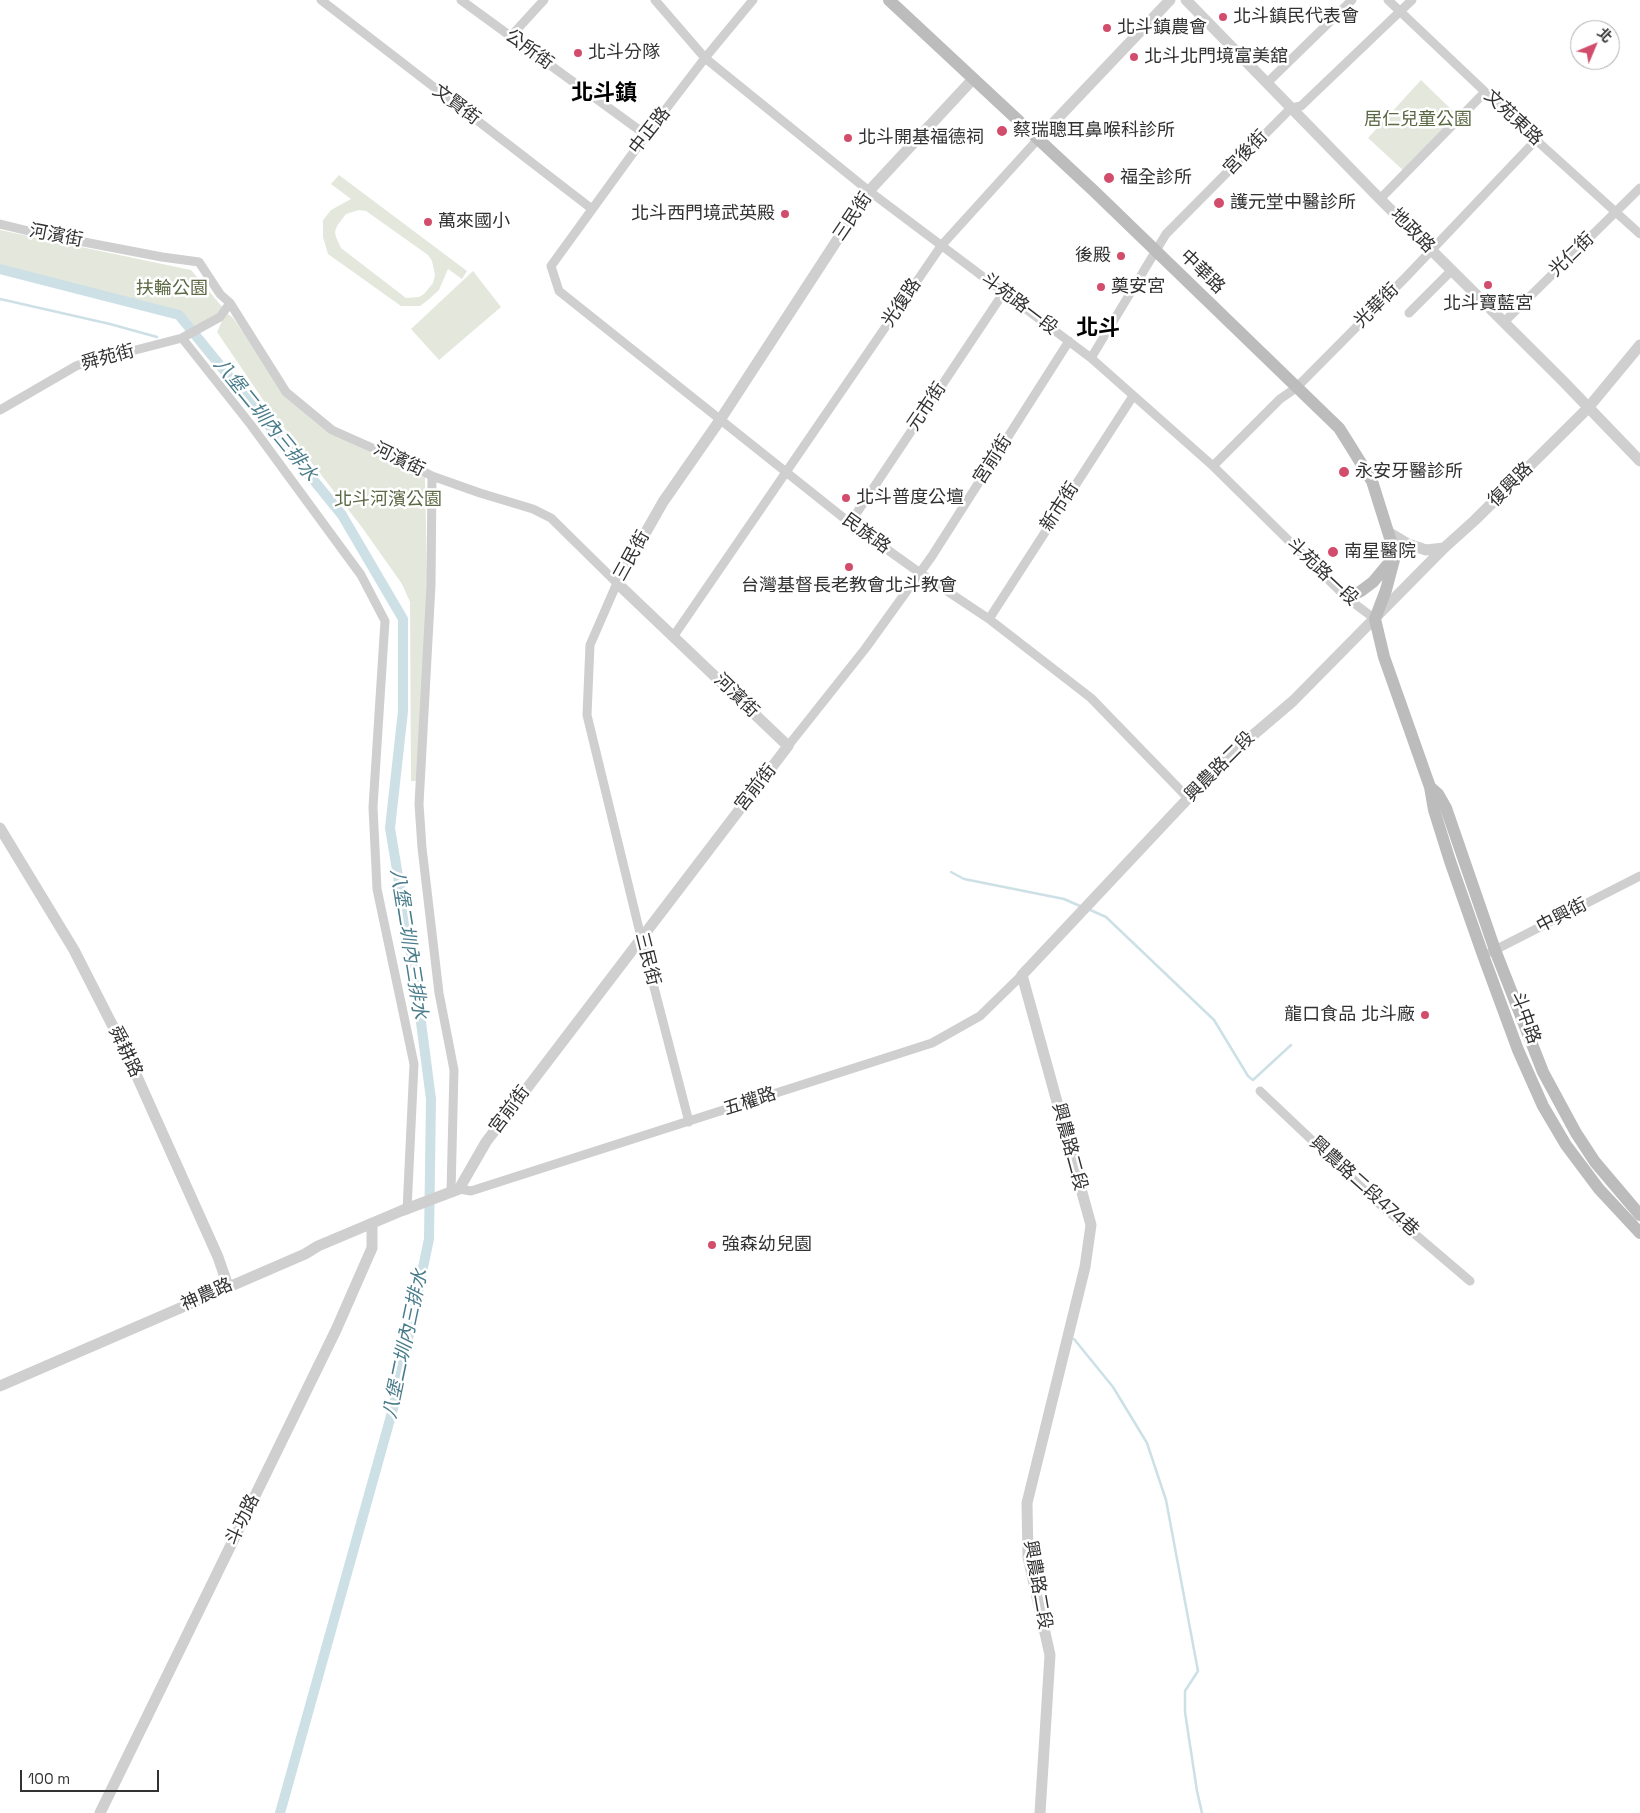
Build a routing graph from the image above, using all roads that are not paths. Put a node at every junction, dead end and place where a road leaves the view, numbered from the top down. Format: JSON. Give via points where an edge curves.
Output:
{"nodes":[{"id":1,"x":321,"y":0,"type":"edge"},
{"id":2,"x":461,"y":0,"type":"edge"},
{"id":3,"x":544,"y":0,"type":"edge"},
{"id":4,"x":655,"y":0,"type":"edge"},
{"id":5,"x":754,"y":0,"type":"edge"},
{"id":6,"x":889,"y":0,"type":"edge"},
{"id":7,"x":1170,"y":0,"type":"edge"},
{"id":8,"x":1186,"y":0,"type":"edge"},
{"id":9,"x":1352,"y":0,"type":"edge"},
{"id":10,"x":1388,"y":0,"type":"edge"},
{"id":11,"x":1412,"y":0,"type":"edge"},
{"id":12,"x":1401,"y":11,"type":"junction"},
{"id":13,"x":511,"y":36,"type":"junction"},
{"id":14,"x":705,"y":58,"type":"junction"},
{"id":15,"x":973,"y":78,"type":"junction"},
{"id":16,"x":1267,"y":83,"type":"junction"},
{"id":17,"x":1485,"y":92,"type":"junction"},
{"id":18,"x":1290,"y":108,"type":"junction"},
{"id":19,"x":646,"y":136,"type":"junction"},
{"id":20,"x":1039,"y":138,"type":"junction"},
{"id":21,"x":1536,"y":140,"type":"junction"},
{"id":22,"x":1640,"y":188,"type":"edge"},
{"id":23,"x":869,"y":191,"type":"junction"},
{"id":24,"x":1380,"y":199,"type":"junction"},
{"id":25,"x":592,"y":209,"type":"junction"},
{"id":26,"x":1616,"y":212,"type":"junction"},
{"id":27,"x":0,"y":224,"type":"edge"},
{"id":28,"x":1640,"y":234,"type":"edge"},
{"id":29,"x":941,"y":246,"type":"junction"},
{"id":30,"x":1432,"y":250,"type":"junction"},
{"id":31,"x":1155,"y":251,"type":"junction"},
{"id":32,"x":551,"y":266,"type":"joint"},
{"id":33,"x":1452,"y":270,"type":"junction"},
{"id":34,"x":1004,"y":292,"type":"junction"},
{"id":35,"x":230,"y":303,"type":"junction"},
{"id":36,"x":1409,"y":313,"type":"dead end"},
{"id":37,"x":1504,"y":322,"type":"junction"},
{"id":38,"x":182,"y":338,"type":"junction"},
{"id":39,"x":1069,"y":341,"type":"junction"},
{"id":40,"x":1640,"y":345,"type":"edge"},
{"id":41,"x":1091,"y":358,"type":"junction"},
{"id":42,"x":1296,"y":388,"type":"junction"},
{"id":43,"x":1133,"y":396,"type":"junction"},
{"id":44,"x":1588,"y":408,"type":"junction"},
{"id":45,"x":0,"y":410,"type":"edge"},
{"id":46,"x":720,"y":420,"type":"junction"},
{"id":47,"x":1640,"y":461,"type":"edge"},
{"id":48,"x":1213,"y":466,"type":"junction"},
{"id":49,"x":786,"y":473,"type":"junction"},
{"id":50,"x":432,"y":476,"type":"junction"},
{"id":51,"x":850,"y":523,"type":"junction"},
{"id":52,"x":1388,"y":532,"type":"junction"},
{"id":53,"x":1444,"y":548,"type":"junction"},
{"id":54,"x":1394,"y":556,"type":"junction"},
{"id":55,"x":920,"y":573,"type":"junction"},
{"id":56,"x":617,"y":583,"type":"junction"},
{"id":57,"x":1347,"y":598,"type":"junction"},
{"id":58,"x":989,"y":619,"type":"junction"},
{"id":59,"x":1375,"y":619,"type":"junction"},
{"id":60,"x":673,"y":637,"type":"junction"},
{"id":61,"x":788,"y":746,"type":"junction"},
{"id":62,"x":1430,"y":787,"type":"junction"},
{"id":63,"x":1188,"y":798,"type":"junction"},
{"id":64,"x":0,"y":828,"type":"edge"},
{"id":65,"x":1640,"y":876,"type":"edge"},
{"id":66,"x":641,"y":937,"type":"junction"},
{"id":67,"x":1495,"y":950,"type":"junction"},
{"id":68,"x":1483,"y":955,"type":"junction"},
{"id":69,"x":1022,"y":975,"type":"junction"},
{"id":70,"x":1260,"y":1092,"type":"dead end"},
{"id":71,"x":689,"y":1122,"type":"junction"},
{"id":72,"x":452,"y":1192,"type":"junction"},
{"id":73,"x":412,"y":1208,"type":"junction"},
{"id":74,"x":1632,"y":1213,"type":"edge"},
{"id":75,"x":372,"y":1223,"type":"junction"},
{"id":76,"x":1640,"y":1233,"type":"edge"},
{"id":77,"x":1470,"y":1281,"type":"dead end"},
{"id":78,"x":228,"y":1286,"type":"junction"},
{"id":79,"x":0,"y":1386,"type":"edge"},
{"id":80,"x":100,"y":1813,"type":"edge"},
{"id":81,"x":1040,"y":1813,"type":"edge"}],
"edges":[{"from":1,"to":25,"type":"street","name":"文賢街"},
{"from":2,"to":13,"type":"street","name":"公所街"},
{"from":3,"to":13,"type":"street"},
{"from":4,"to":14,"type":"street","name":"斗苑路一段"},
{"from":5,"to":14,"type":"street","name":"中正路"},
{"from":6,"to":15,"type":"main road","name":"中華路"},
{"from":7,"to":20,"type":"street","name":"光復路"},
{"from":8,"to":16,"type":"street","name":"地政路"},
{"from":9,"to":16,"type":"street"},
{"from":10,"to":12,"type":"street","name":"文苑東路"},
{"from":11,"to":12,"type":"street","name":"宮後街"},
{"from":12,"to":17,"type":"street","name":"文苑東路"},
{"from":12,"to":18,"type":"street","name":"宮後街","via":[[1301,106]]},
{"from":13,"to":19,"type":"street","name":"公所街"},
{"from":14,"to":19,"type":"street","name":"中正路"},
{"from":14,"to":23,"type":"street","name":"斗苑路一段"},
{"from":15,"to":20,"type":"main road","name":"中華路"},
{"from":15,"to":23,"type":"street","name":"三民街"},
{"from":16,"to":18,"type":"street","name":"地政路"},
{"from":17,"to":21,"type":"street","name":"文苑東路"},
{"from":17,"to":24,"type":"street"},
{"from":18,"to":24,"type":"street","name":"地政路"},
{"from":18,"to":31,"type":"street","name":"宮後街","via":[[1166,234]]},
{"from":19,"to":25,"type":"street","name":"中正路"},
{"from":20,"to":29,"type":"street","name":"光復路"},
{"from":20,"to":31,"type":"main road","name":"中華路"},
{"from":21,"to":26,"type":"street","name":"文苑東路"},
{"from":21,"to":30,"type":"street","name":"光華街"},
{"from":22,"to":26,"type":"street","name":"光仁街"},
{"from":23,"to":29,"type":"street","name":"斗苑路一段"},
{"from":23,"to":46,"type":"street","name":"三民街"},
{"from":24,"to":30,"type":"street","name":"地政路"},
{"from":25,"to":32,"type":"street","name":"中正路"},
{"from":26,"to":28,"type":"street","name":"文苑東路"},
{"from":26,"to":37,"type":"street","name":"光仁街"},
{"from":27,"to":35,"type":"street","name":"河濱街","via":[[162,258],[199,262],[220,294]]},
{"from":29,"to":34,"type":"street","name":"斗苑路一段"},
{"from":29,"to":49,"type":"street","name":"光復路"},
{"from":30,"to":33,"type":"street","name":"地政路"},
{"from":30,"to":42,"type":"street","name":"光華街"},
{"from":31,"to":41,"type":"street","name":"宮後街"},
{"from":31,"to":42,"type":"main road","name":"中華路"},
{"from":32,"to":46,"type":"street","name":"民族路","via":[[559,291]]},
{"from":33,"to":36,"type":"street"},
{"from":33,"to":37,"type":"street","name":"地政路"},
{"from":34,"to":39,"type":"street","name":"斗苑路一段"},
{"from":34,"to":51,"type":"street","name":"元市街"},
{"from":35,"to":38,"type":"street","name":"舜苑街","via":[[220,317]]},
{"from":35,"to":50,"type":"street","name":"河濱街","via":[[286,392],[332,430]]},
{"from":37,"to":44,"type":"street","name":"地政路"},
{"from":38,"to":45,"type":"street","name":"舜苑街","via":[[103,356],[76,366]]},
{"from":38,"to":73,"type":"street","via":[[251,424],[361,575],[385,622],[374,807],[377,889],[414,1064]]},
{"from":39,"to":41,"type":"street","name":"斗苑路一段"},
{"from":39,"to":55,"type":"street","name":"宮前街"},
{"from":40,"to":44,"type":"street","name":"復興路"},
{"from":41,"to":43,"type":"street","name":"斗苑路一段"},
{"from":42,"to":48,"type":"street","name":"光華街","via":[[1280,399]]},
{"from":42,"to":52,"type":"main road","name":"中華路","via":[[1339,428],[1372,481]]},
{"from":43,"to":48,"type":"street","name":"斗苑路一段"},
{"from":43,"to":58,"type":"street","name":"新市街"},
{"from":44,"to":47,"type":"street","name":"地政路"},
{"from":44,"to":53,"type":"street","name":"復興路"},
{"from":46,"to":49,"type":"street","name":"民族路"},
{"from":46,"to":56,"type":"street","name":"三民街","via":[[663,502]]},
{"from":48,"to":57,"type":"street","name":"斗苑路一段"},
{"from":49,"to":51,"type":"street","name":"民族路"},
{"from":49,"to":60,"type":"street","name":"光復路"},
{"from":50,"to":56,"type":"street","name":"河濱街","via":[[551,518]]},
{"from":50,"to":72,"type":"street","via":[[420,804],[439,993],[454,1070]]},
{"from":51,"to":55,"type":"street","name":"民族路"},
{"from":52,"to":53,"type":"street","via":[[1426,550]]},
{"from":52,"to":54,"type":"main road","name":"中華路"},
{"from":53,"to":59,"type":"street","name":"復興路"},
{"from":54,"to":57,"type":"main road","via":[[1373,582]]},
{"from":54,"to":59,"type":"main road","name":"中華路"},
{"from":55,"to":58,"type":"street","name":"民族路"},
{"from":55,"to":61,"type":"street","name":"宮前街"},
{"from":56,"to":60,"type":"street","name":"河濱街"},
{"from":56,"to":66,"type":"street","name":"三民街","via":[[590,645],[587,715]]},
{"from":57,"to":59,"type":"street","name":"斗苑路一段"},
{"from":58,"to":63,"type":"street","name":"民族路","via":[[1091,698]]},
{"from":59,"to":62,"type":"main road","name":"斗中路","via":[[1384,657]]},
{"from":59,"to":63,"type":"street","name":"興農路二段","via":[[1293,701],[1232,752]]},
{"from":60,"to":61,"type":"street","name":"河濱街"},
{"from":61,"to":66,"type":"street","name":"宮前街"},
{"from":62,"to":67,"type":"main road","name":"斗中路","via":[[1446,808]]},
{"from":62,"to":68,"type":"main road","name":"斗中路","via":[[1450,861]]},
{"from":63,"to":69,"type":"street","name":"興農路二段"},
{"from":64,"to":78,"type":"street","name":"舜耕路","via":[[74,950],[126,1052]]},
{"from":65,"to":67,"type":"street","name":"中興街"},
{"from":66,"to":71,"type":"street","name":"三民街"},
{"from":66,"to":72,"type":"street","name":"宮前街"},
{"from":67,"to":68,"type":"street","name":"中興街"},
{"from":67,"to":74,"type":"main road","name":"斗中路","via":[[1543,1072],[1576,1133]]},
{"from":68,"to":74,"type":"main road","name":"斗中路","via":[[1518,1050],[1543,1106],[1566,1145],[1599,1189]]},
{"from":69,"to":71,"type":"street","name":"五權路","via":[[980,1016],[932,1043]]},
{"from":69,"to":81,"type":"street","name":"興農路二段","via":[[1091,1225],[1085,1267],[1027,1503],[1028,1557],[1050,1656]]},
{"from":70,"to":77,"type":"street","name":"興農路二段474巷","via":[[1376,1201]]},
{"from":71,"to":72,"type":"street","name":"五權路","via":[[471,1191]]},
{"from":72,"to":73,"type":"street"},
{"from":73,"to":75,"type":"street","name":"神農路"},
{"from":74,"to":76,"type":"main road","name":"斗中路"},
{"from":75,"to":78,"type":"street","name":"神農路"},
{"from":75,"to":80,"type":"street","name":"斗功路","via":[[372,1248],[336,1330]]},
{"from":78,"to":79,"type":"street","name":"神農路"}]}
